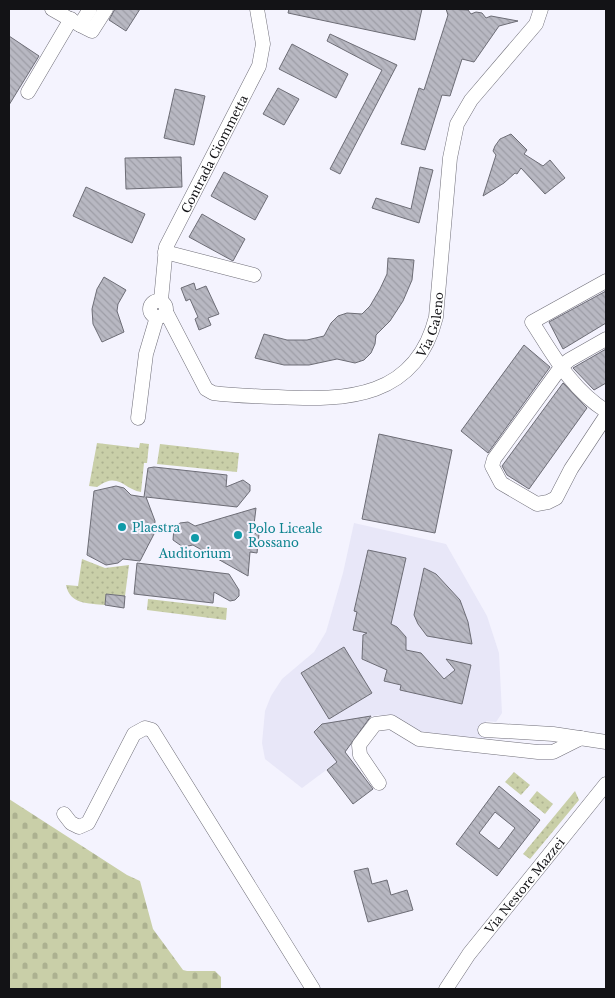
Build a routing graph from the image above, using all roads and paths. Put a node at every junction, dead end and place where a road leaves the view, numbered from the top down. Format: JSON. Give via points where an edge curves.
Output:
{"nodes":[{"id":1,"x":52,"y":9,"type":"edge"},
{"id":2,"x":90,"y":9,"type":"edge"},
{"id":3,"x":106,"y":9,"type":"edge"},
{"id":4,"x":257,"y":9,"type":"edge"},
{"id":5,"x":541,"y":9,"type":"edge"},
{"id":6,"x":73,"y":18,"type":"edge"},
{"id":7,"x":28,"y":92,"type":"dead end"},
{"id":8,"x":165,"y":252,"type":"junction"},
{"id":9,"x":254,"y":276,"type":"dead end"},
{"id":10,"x":606,"y":280,"type":"edge"},
{"id":11,"x":161,"y":310,"type":"junction"},
{"id":12,"x":606,"y":339,"type":"edge"},
{"id":13,"x":561,"y":367,"type":"junction"},
{"id":14,"x":606,"y":411,"type":"edge"},
{"id":15,"x":606,"y":416,"type":"edge"},
{"id":16,"x":138,"y":418,"type":"dead end"},
{"id":17,"x":485,"y":730,"type":"dead end"},
{"id":18,"x":581,"y":738,"type":"junction"},
{"id":19,"x":606,"y":742,"type":"edge"},
{"id":20,"x":379,"y":783,"type":"dead end"},
{"id":21,"x":606,"y":784,"type":"edge"},
{"id":22,"x":64,"y":814,"type":"dead end"},
{"id":23,"x":313,"y":989,"type":"edge"},
{"id":24,"x":446,"y":989,"type":"edge"}],
"edges":[{"from":1,"to":6,"type":"street"},
{"from":2,"to":6,"type":"street"},
{"from":3,"to":6,"type":"street","via":[[92,31]]},
{"from":4,"to":8,"type":"street","name":"Contrada Ciommetta","via":[[263,44],[259,66]]},
{"from":5,"to":11,"type":"street","name":"Via Galeno","via":[[536,24],[471,100],[457,124],[450,158],[436,317],[428,341],[406,371],[390,384],[340,398],[213,392],[206,389]]},
{"from":6,"to":7,"type":"street"},
{"from":8,"to":9,"type":"street"},
{"from":8,"to":11,"type":"street","name":"Contrada Ciommetta"},
{"from":10,"to":13,"type":"street","via":[[532,322]]},
{"from":11,"to":16,"type":"street","name":"Contrada Ciommetta","via":[[146,354]]},
{"from":12,"to":13,"type":"street"},
{"from":13,"to":14,"type":"street","via":[[582,394]]},
{"from":13,"to":15,"type":"street","via":[[494,459],[492,466],[501,483],[537,504],[556,498],[570,468]]},
{"from":17,"to":18,"type":"street"},
{"from":18,"to":19,"type":"street"},
{"from":18,"to":20,"type":"street","via":[[553,752],[538,752],[419,739],[391,722],[376,724],[360,745],[360,755]]},
{"from":21,"to":24,"type":"street","name":"Via Nestore Mazzei","via":[[469,954]]},
{"from":22,"to":23,"type":"street","via":[[79,827],[88,823],[134,734],[145,728],[152,730]]}]}
